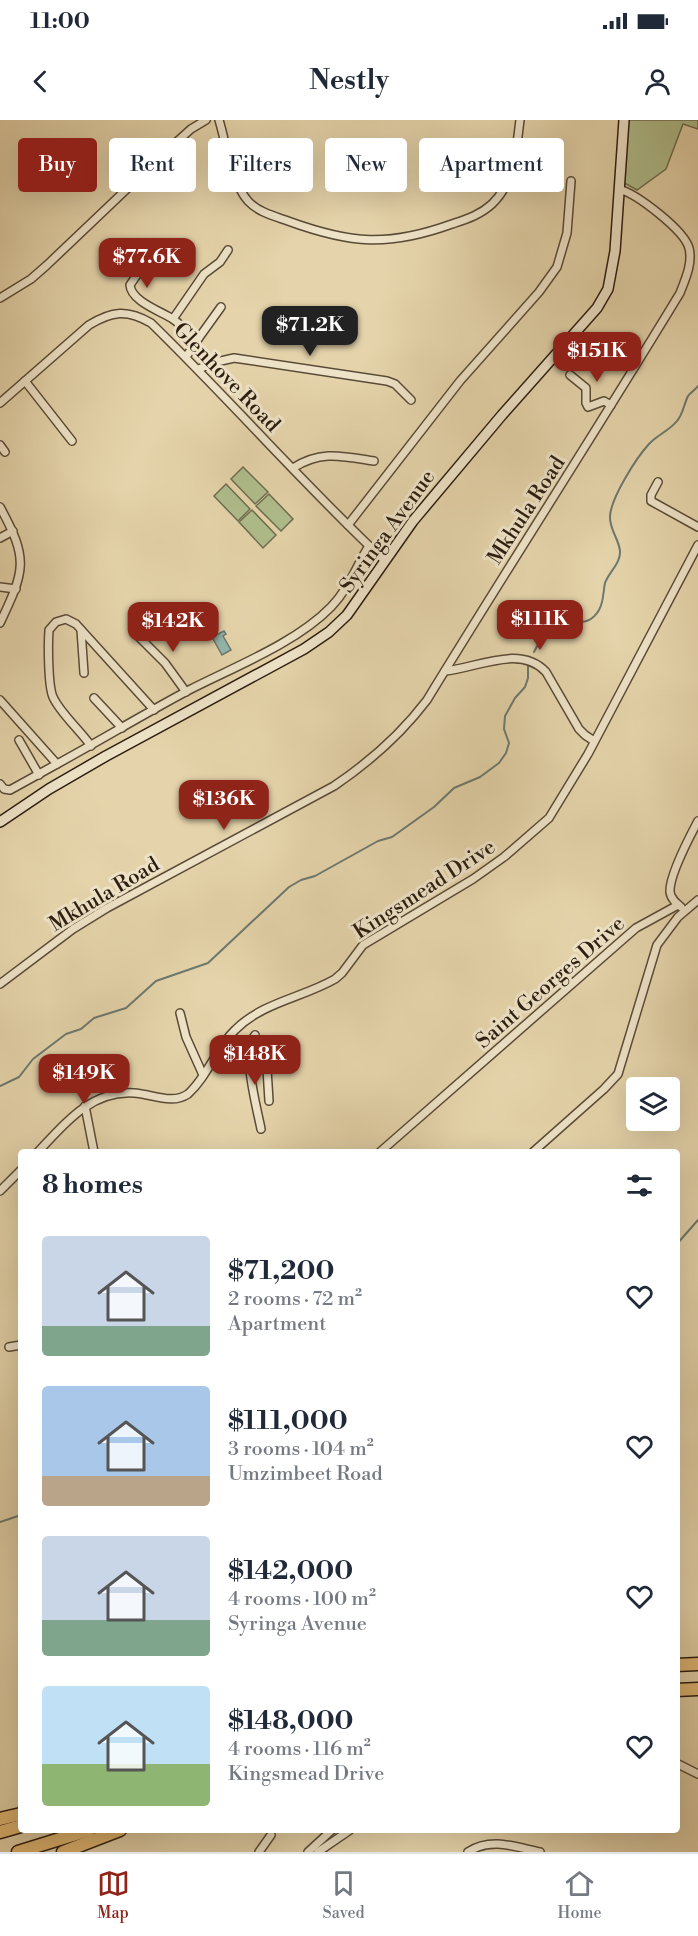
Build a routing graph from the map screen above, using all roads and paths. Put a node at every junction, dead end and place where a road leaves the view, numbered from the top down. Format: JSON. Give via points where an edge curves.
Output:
{"nodes":[{"id":1,"x":206,"y":120,"type":"edge"},
{"id":2,"x":219,"y":120,"type":"edge"},
{"id":3,"x":520,"y":120,"type":"edge"},
{"id":4,"x":624,"y":120,"type":"edge"},
{"id":5,"x":571,"y":181,"type":"dead end"},
{"id":6,"x":619,"y":189,"type":"junction"},
{"id":7,"x":228,"y":250,"type":"dead end"},
{"id":8,"x":152,"y":253,"type":"dead end"},
{"id":9,"x":0,"y":298,"type":"edge"},
{"id":10,"x":221,"y":307,"type":"dead end"},
{"id":11,"x":172,"y":319,"type":"junction"},
{"id":12,"x":198,"y":339,"type":"junction"},
{"id":13,"x":186,"y":357,"type":"junction"},
{"id":14,"x":199,"y":369,"type":"junction"},
{"id":15,"x":570,"y":375,"type":"dead end"},
{"id":16,"x":25,"y":381,"type":"junction"},
{"id":17,"x":411,"y":400,"type":"dead end"},
{"id":18,"x":0,"y":403,"type":"edge"},
{"id":19,"x":611,"y":405,"type":"junction"},
{"id":20,"x":72,"y":441,"type":"dead end"},
{"id":21,"x":0,"y":445,"type":"edge"},
{"id":22,"x":5,"y":452,"type":"dead end"},
{"id":23,"x":374,"y":461,"type":"dead end"},
{"id":24,"x":293,"y":468,"type":"junction"},
{"id":25,"x":658,"y":482,"type":"dead end"},
{"id":26,"x":0,"y":507,"type":"edge"},
{"id":27,"x":348,"y":525,"type":"junction"},
{"id":28,"x":698,"y":527,"type":"edge"},
{"id":29,"x":13,"y":531,"type":"junction"},
{"id":30,"x":0,"y":538,"type":"edge"},
{"id":31,"x":698,"y":545,"type":"edge"},
{"id":32,"x":369,"y":546,"type":"junction"},
{"id":33,"x":385,"y":561,"type":"junction"},
{"id":34,"x":0,"y":587,"type":"edge"},
{"id":35,"x":16,"y":589,"type":"junction"},
{"id":36,"x":0,"y":623,"type":"edge"},
{"id":37,"x":81,"y":630,"type":"junction"},
{"id":38,"x":137,"y":635,"type":"dead end"},
{"id":39,"x":445,"y":671,"type":"junction"},
{"id":40,"x":84,"y":673,"type":"dead end"},
{"id":41,"x":186,"y":692,"type":"junction"},
{"id":42,"x":94,"y":698,"type":"dead end"},
{"id":43,"x":0,"y":700,"type":"edge"},
{"id":44,"x":154,"y":710,"type":"junction"},
{"id":45,"x":122,"y":728,"type":"junction"},
{"id":46,"x":19,"y":740,"type":"dead end"},
{"id":47,"x":594,"y":741,"type":"junction"},
{"id":48,"x":91,"y":746,"type":"junction"},
{"id":49,"x":57,"y":764,"type":"junction"},
{"id":50,"x":39,"y":775,"type":"junction"},
{"id":51,"x":0,"y":784,"type":"edge"},
{"id":52,"x":698,"y":821,"type":"edge"},
{"id":53,"x":0,"y":822,"type":"edge"},
{"id":54,"x":698,"y":900,"type":"edge"},
{"id":55,"x":678,"y":905,"type":"junction"},
{"id":56,"x":685,"y":911,"type":"junction"},
{"id":57,"x":0,"y":984,"type":"edge"},
{"id":58,"x":180,"y":1013,"type":"dead end"},
{"id":59,"x":255,"y":1035,"type":"dead end"},
{"id":60,"x":267,"y":1069,"type":"dead end"},
{"id":61,"x":203,"y":1075,"type":"junction"},
{"id":62,"x":101,"y":1098,"type":"junction"},
{"id":63,"x":269,"y":1101,"type":"dead end"},
{"id":64,"x":85,"y":1106,"type":"junction"},
{"id":65,"x":68,"y":1120,"type":"junction"},
{"id":66,"x":89,"y":1126,"type":"junction"},
{"id":67,"x":261,"y":1129,"type":"dead end"},
{"id":68,"x":42,"y":1149,"type":"edge"},
{"id":69,"x":93,"y":1149,"type":"edge"},
{"id":70,"x":383,"y":1149,"type":"edge"},
{"id":71,"x":536,"y":1149,"type":"edge"},
{"id":72,"x":18,"y":1173,"type":"edge"},
{"id":73,"x":0,"y":1191,"type":"edge"},
{"id":74,"x":18,"y":1346,"type":"edge"},
{"id":75,"x":9,"y":1347,"type":"dead end"},
{"id":76,"x":698,"y":1664,"type":"edge"},
{"id":77,"x":680,"y":1665,"type":"edge"},
{"id":78,"x":698,"y":1689,"type":"edge"},
{"id":79,"x":680,"y":1690,"type":"edge"},
{"id":80,"x":680,"y":1765,"type":"edge"},
{"id":81,"x":698,"y":1774,"type":"edge"},
{"id":82,"x":18,"y":1815,"type":"edge"},
{"id":83,"x":0,"y":1819,"type":"edge"},
{"id":84,"x":18,"y":1827,"type":"edge"},
{"id":85,"x":0,"y":1832,"type":"edge"},
{"id":86,"x":78,"y":1833,"type":"edge"},
{"id":87,"x":112,"y":1833,"type":"edge"},
{"id":88,"x":329,"y":1833,"type":"edge"},
{"id":89,"x":346,"y":1833,"type":"edge"},
{"id":90,"x":271,"y":1835,"type":"dead end"},
{"id":91,"x":18,"y":1852,"type":"edge"},
{"id":92,"x":63,"y":1852,"type":"edge"},
{"id":93,"x":259,"y":1852,"type":"edge"},
{"id":94,"x":308,"y":1852,"type":"edge"},
{"id":95,"x":318,"y":1852,"type":"edge"},
{"id":96,"x":468,"y":1852,"type":"edge"},
{"id":97,"x":540,"y":1852,"type":"edge"}],
"edges":[{"from":1,"to":9,"type":"street","via":[[190,129],[32,279]]},
{"from":2,"to":3,"type":"street","via":[[240,191],[254,207],[329,235],[364,240],[417,236],[480,214],[503,191],[510,177]]},
{"from":4,"to":6,"type":"street","name":"Syringa Avenue"},
{"from":5,"to":27,"type":"street","via":[[567,233],[557,267],[460,381]]},
{"from":6,"to":19,"type":"street","name":"Mkhula Road","via":[[632,194],[670,224],[690,250],[689,268],[680,293]]},
{"from":6,"to":33,"type":"street","name":"Syringa Avenue","via":[[613,271],[603,300],[455,470]]},
{"from":7,"to":11,"type":"street","via":[[204,274]]},
{"from":8,"to":11,"type":"street","via":[[130,290]]},
{"from":10,"to":12,"type":"street"},
{"from":11,"to":12,"type":"street"},
{"from":12,"to":13,"type":"street"},
{"from":13,"to":14,"type":"street","name":"Glenhove Road"},
{"from":13,"to":16,"type":"street","name":"Glenhove Road","via":[[142,318],[132,314],[104,315]]},
{"from":14,"to":17,"type":"street","via":[[234,358],[349,374],[395,384]]},
{"from":14,"to":24,"type":"street","name":"Glenhove Road"},
{"from":15,"to":19,"type":"street","via":[[586,388],[588,407],[604,401]]},
{"from":16,"to":18,"type":"street","name":"Glenhove Road"},
{"from":16,"to":20,"type":"street"},
{"from":19,"to":39,"type":"street","name":"Mkhula Road"},
{"from":21,"to":22,"type":"street"},
{"from":23,"to":24,"type":"street","via":[[327,455]]},
{"from":24,"to":27,"type":"street","name":"Glenhove Road"},
{"from":25,"to":28,"type":"street","via":[[651,495],[653,503]]},
{"from":26,"to":29,"type":"street"},
{"from":27,"to":32,"type":"street","name":"Glenhove Road"},
{"from":29,"to":30,"type":"street"},
{"from":29,"to":35,"type":"street","via":[[21,562]]},
{"from":31,"to":47,"type":"street","name":"Kingsmead Drive"},
{"from":32,"to":33,"type":"street","name":"Glenhove Road"},
{"from":32,"to":41,"type":"street","via":[[347,588],[316,621]]},
{"from":33,"to":53,"type":"street","name":"Syringa Avenue","via":[[347,615],[320,639],[106,756]]},
{"from":34,"to":35,"type":"street"},
{"from":35,"to":36,"type":"street"},
{"from":37,"to":40,"type":"street"},
{"from":37,"to":44,"type":"street"},
{"from":37,"to":48,"type":"street","via":[[66,619],[51,625],[51,693]]},
{"from":38,"to":41,"type":"street"},
{"from":39,"to":47,"type":"street","via":[[511,658],[532,661],[546,672],[579,729]]},
{"from":39,"to":57,"type":"street","name":"Mkhula Road","via":[[414,717],[341,782],[98,913]]},
{"from":41,"to":44,"type":"street"},
{"from":42,"to":45,"type":"street"},
{"from":43,"to":49,"type":"street"},
{"from":44,"to":45,"type":"street"},
{"from":45,"to":48,"type":"street"},
{"from":46,"to":50,"type":"street"},
{"from":47,"to":61,"type":"street","name":"Kingsmead Drive","via":[[549,818],[531,836],[473,879],[363,945],[335,979],[250,1018],[226,1040]]},
{"from":48,"to":49,"type":"street"},
{"from":49,"to":50,"type":"street"},
{"from":50,"to":51,"type":"street","via":[[9,790]]},
{"from":52,"to":55,"type":"street","via":[[670,889]]},
{"from":54,"to":56,"type":"street"},
{"from":55,"to":56,"type":"street"},
{"from":55,"to":70,"type":"street","name":"Saint Georges Drive","via":[[636,928]]},
{"from":56,"to":71,"type":"street","via":[[664,933],[652,957],[618,1074]]},
{"from":58,"to":61,"type":"street"},
{"from":59,"to":67,"type":"street","via":[[249,1045],[250,1062]]},
{"from":60,"to":63,"type":"street"},
{"from":61,"to":62,"type":"street","name":"Kingsmead Drive","via":[[183,1098],[133,1093]]},
{"from":62,"to":64,"type":"street","name":"Kingsmead Drive"},
{"from":62,"to":66,"type":"street","via":[[92,1108]]},
{"from":64,"to":65,"type":"street","name":"Kingsmead Drive"},
{"from":64,"to":66,"type":"street"},
{"from":65,"to":66,"type":"street","via":[[81,1117]]},
{"from":65,"to":68,"type":"street","name":"Kingsmead Drive"},
{"from":66,"to":69,"type":"street"},
{"from":72,"to":73,"type":"street"},
{"from":74,"to":75,"type":"street"},
{"from":76,"to":77,"type":"highway"},
{"from":78,"to":79,"type":"highway"},
{"from":80,"to":81,"type":"street"},
{"from":82,"to":83,"type":"highway"},
{"from":84,"to":85,"type":"highway"},
{"from":86,"to":91,"type":"highway"},
{"from":87,"to":92,"type":"highway"},
{"from":88,"to":94,"type":"street"},
{"from":89,"to":95,"type":"street"},
{"from":90,"to":93,"type":"street"},
{"from":96,"to":97,"type":"street","via":[[475,1847],[500,1844]]}]}
